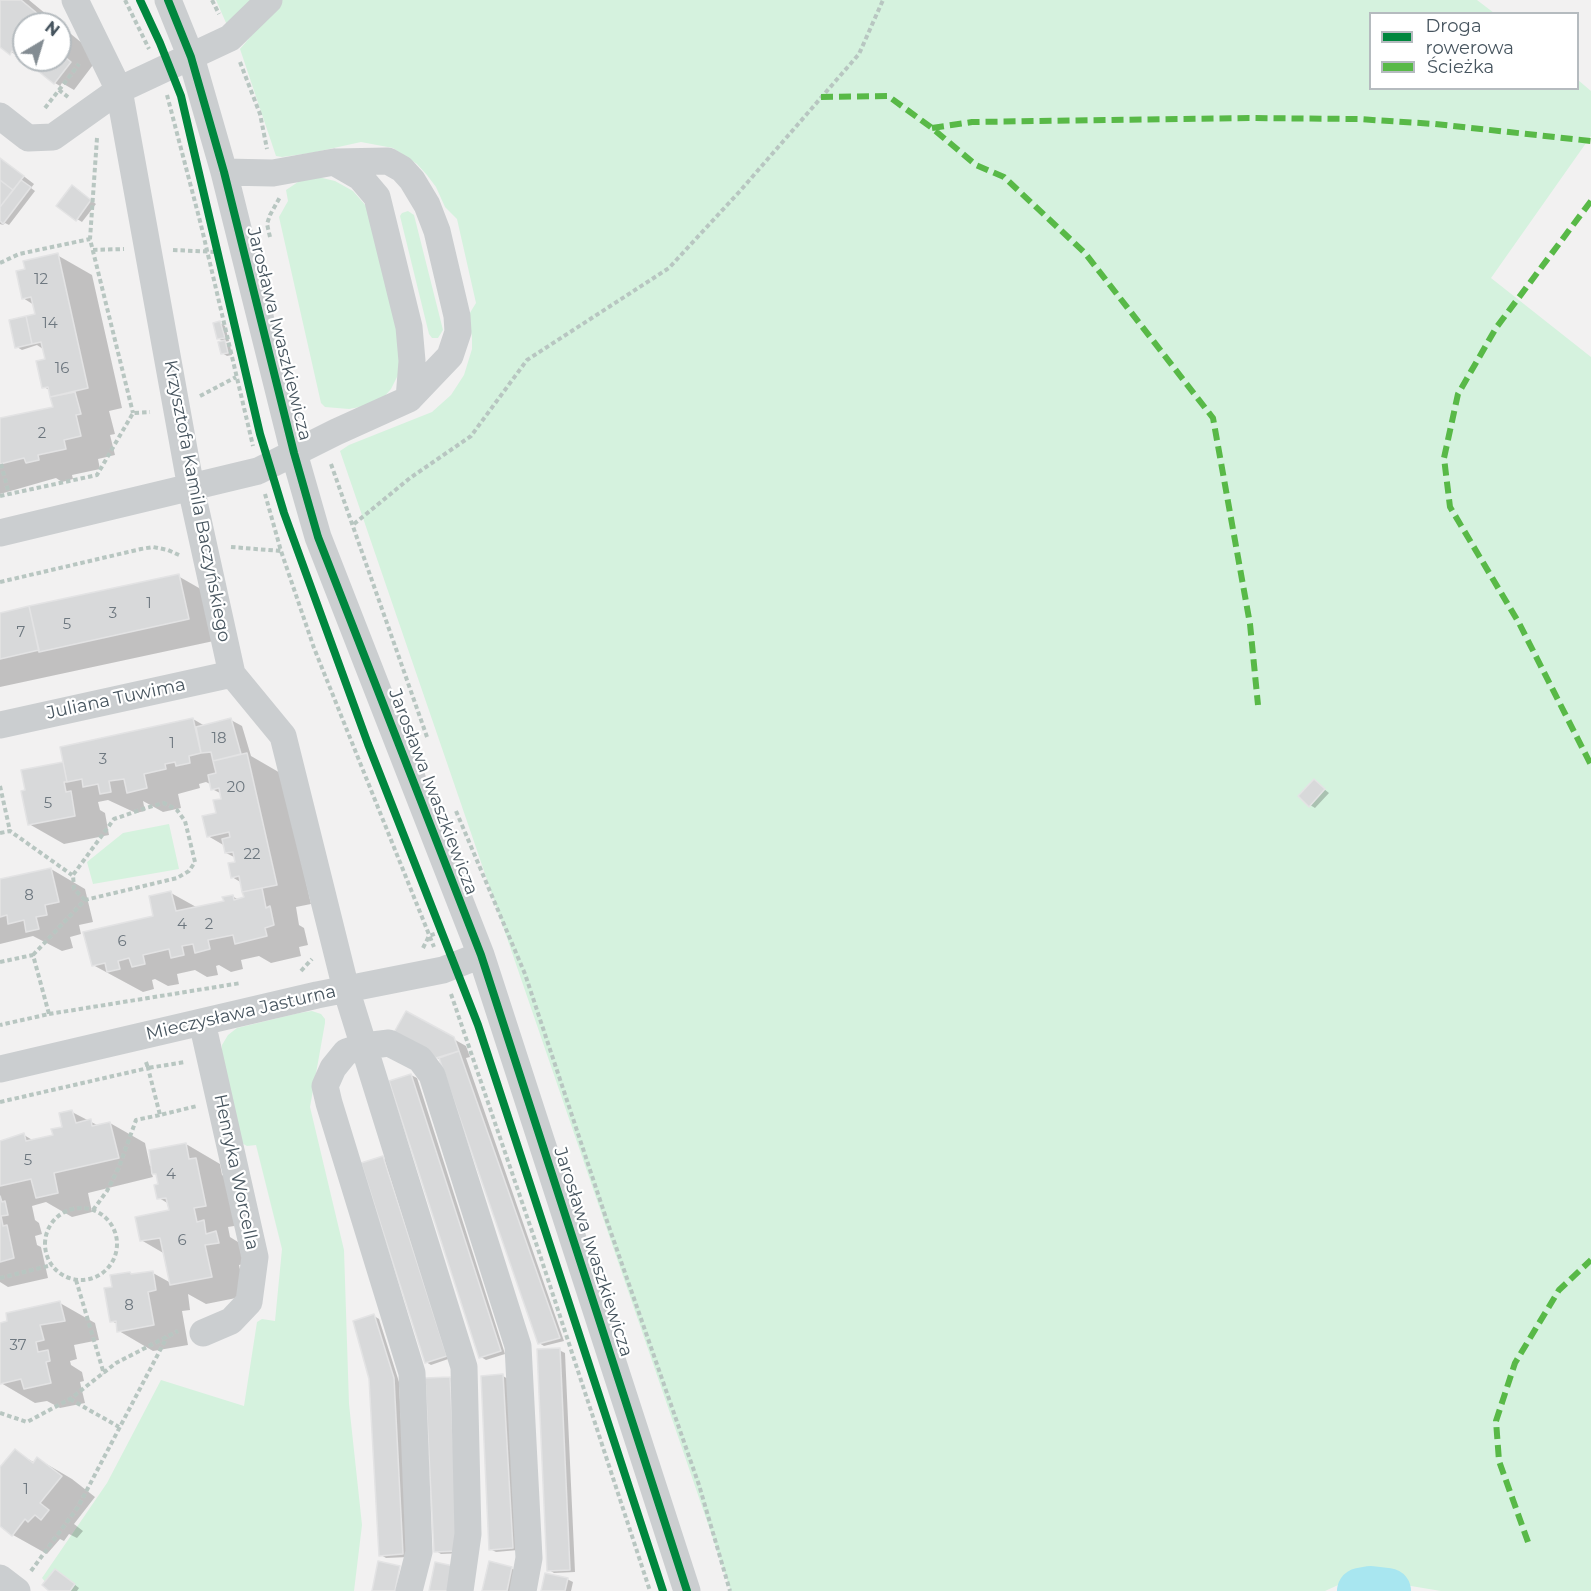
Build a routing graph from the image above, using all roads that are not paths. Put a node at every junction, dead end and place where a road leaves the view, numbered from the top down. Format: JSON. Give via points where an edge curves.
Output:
{"nodes":[{"id":1,"x":75,"y":0,"type":"edge"},
{"id":2,"x":168,"y":0,"type":"edge"},
{"id":3,"x":269,"y":0,"type":"edge"},
{"id":4,"x":191,"y":57,"type":"junction"},
{"id":5,"x":119,"y":90,"type":"junction"},
{"id":6,"x":0,"y":116,"type":"edge"},
{"id":7,"x":334,"y":162,"type":"junction"},
{"id":8,"x":224,"y":172,"type":"junction"},
{"id":9,"x":410,"y":399,"type":"junction"},
{"id":10,"x":294,"y":453,"type":"junction"},
{"id":11,"x":191,"y":488,"type":"junction"},
{"id":12,"x":0,"y":533,"type":"edge"},
{"id":13,"x":232,"y":674,"type":"junction"},
{"id":14,"x":0,"y":725,"type":"edge"},
{"id":15,"x":481,"y":955,"type":"junction"},
{"id":16,"x":346,"y":989,"type":"junction"},
{"id":17,"x":202,"y":1022,"type":"junction"},
{"id":18,"x":364,"y":1046,"type":"junction"},
{"id":19,"x":0,"y":1069,"type":"edge"},
{"id":20,"x":194,"y":1331,"type":"road end"},
{"id":21,"x":410,"y":1591,"type":"edge"},
{"id":22,"x":460,"y":1591,"type":"edge"},
{"id":23,"x":523,"y":1591,"type":"edge"},
{"id":24,"x":687,"y":1591,"type":"edge"}],
"edges":[{"from":1,"to":5,"type":"street","name":"Krzysztofa Kamila Baczyńskiego"},
{"from":2,"to":4,"type":"street","name":"Jarosława Iwaszkiewicza"},
{"from":3,"to":4,"type":"street","via":[[230,38]]},
{"from":4,"to":5,"type":"street"},
{"from":4,"to":8,"type":"street","name":"Jarosława Iwaszkiewicza"},
{"from":5,"to":6,"type":"street","via":[[53,137],[28,138]]},
{"from":5,"to":11,"type":"street","name":"Krzysztofa Kamila Baczyńskiego"},
{"from":7,"to":8,"type":"street","via":[[273,173]]},
{"from":7,"to":9,"type":"street","via":[[360,177],[376,197],[409,327]]},
{"from":7,"to":9,"type":"street","via":[[388,161],[402,169],[422,197],[437,231],[458,332],[450,356]]},
{"from":8,"to":10,"type":"street","name":"Jarosława Iwaszkiewicza"},
{"from":9,"to":10,"type":"street"},
{"from":10,"to":11,"type":"street","via":[[258,471]]},
{"from":10,"to":15,"type":"street","name":"Jarosława Iwaszkiewicza","via":[[318,537]]},
{"from":11,"to":12,"type":"street"},
{"from":11,"to":13,"type":"street","name":"Krzysztofa Kamila Baczyńskiego"},
{"from":13,"to":14,"type":"street","name":"Juliana Tuwima"},
{"from":13,"to":16,"type":"street","name":"Krzysztofa Kamila Baczyńskiego","via":[[283,736]]},
{"from":15,"to":16,"type":"street","name":"Mieczysława Jasturna","via":[[449,967]]},
{"from":15,"to":24,"type":"street","name":"Jarosława Iwaszkiewicza"},
{"from":16,"to":17,"type":"street","name":"Mieczysława Jasturna"},
{"from":16,"to":18,"type":"street","name":"Krzysztofa Kamila Baczyńskiego"},
{"from":17,"to":19,"type":"street","name":"Mieczysława Jasturna"},
{"from":17,"to":20,"type":"street","name":"Henryka Worcella","via":[[255,1257],[249,1302],[231,1321]]},
{"from":18,"to":21,"type":"street","via":[[346,1052],[333,1068],[326,1086],[412,1373],[419,1552]]},
{"from":18,"to":22,"type":"street","name":"Krzysztofa Kamila Baczyńskiego","via":[[464,1367],[468,1534]]},
{"from":18,"to":23,"type":"street","via":[[389,1043],[420,1059],[432,1075],[518,1347],[529,1558]]}]}
